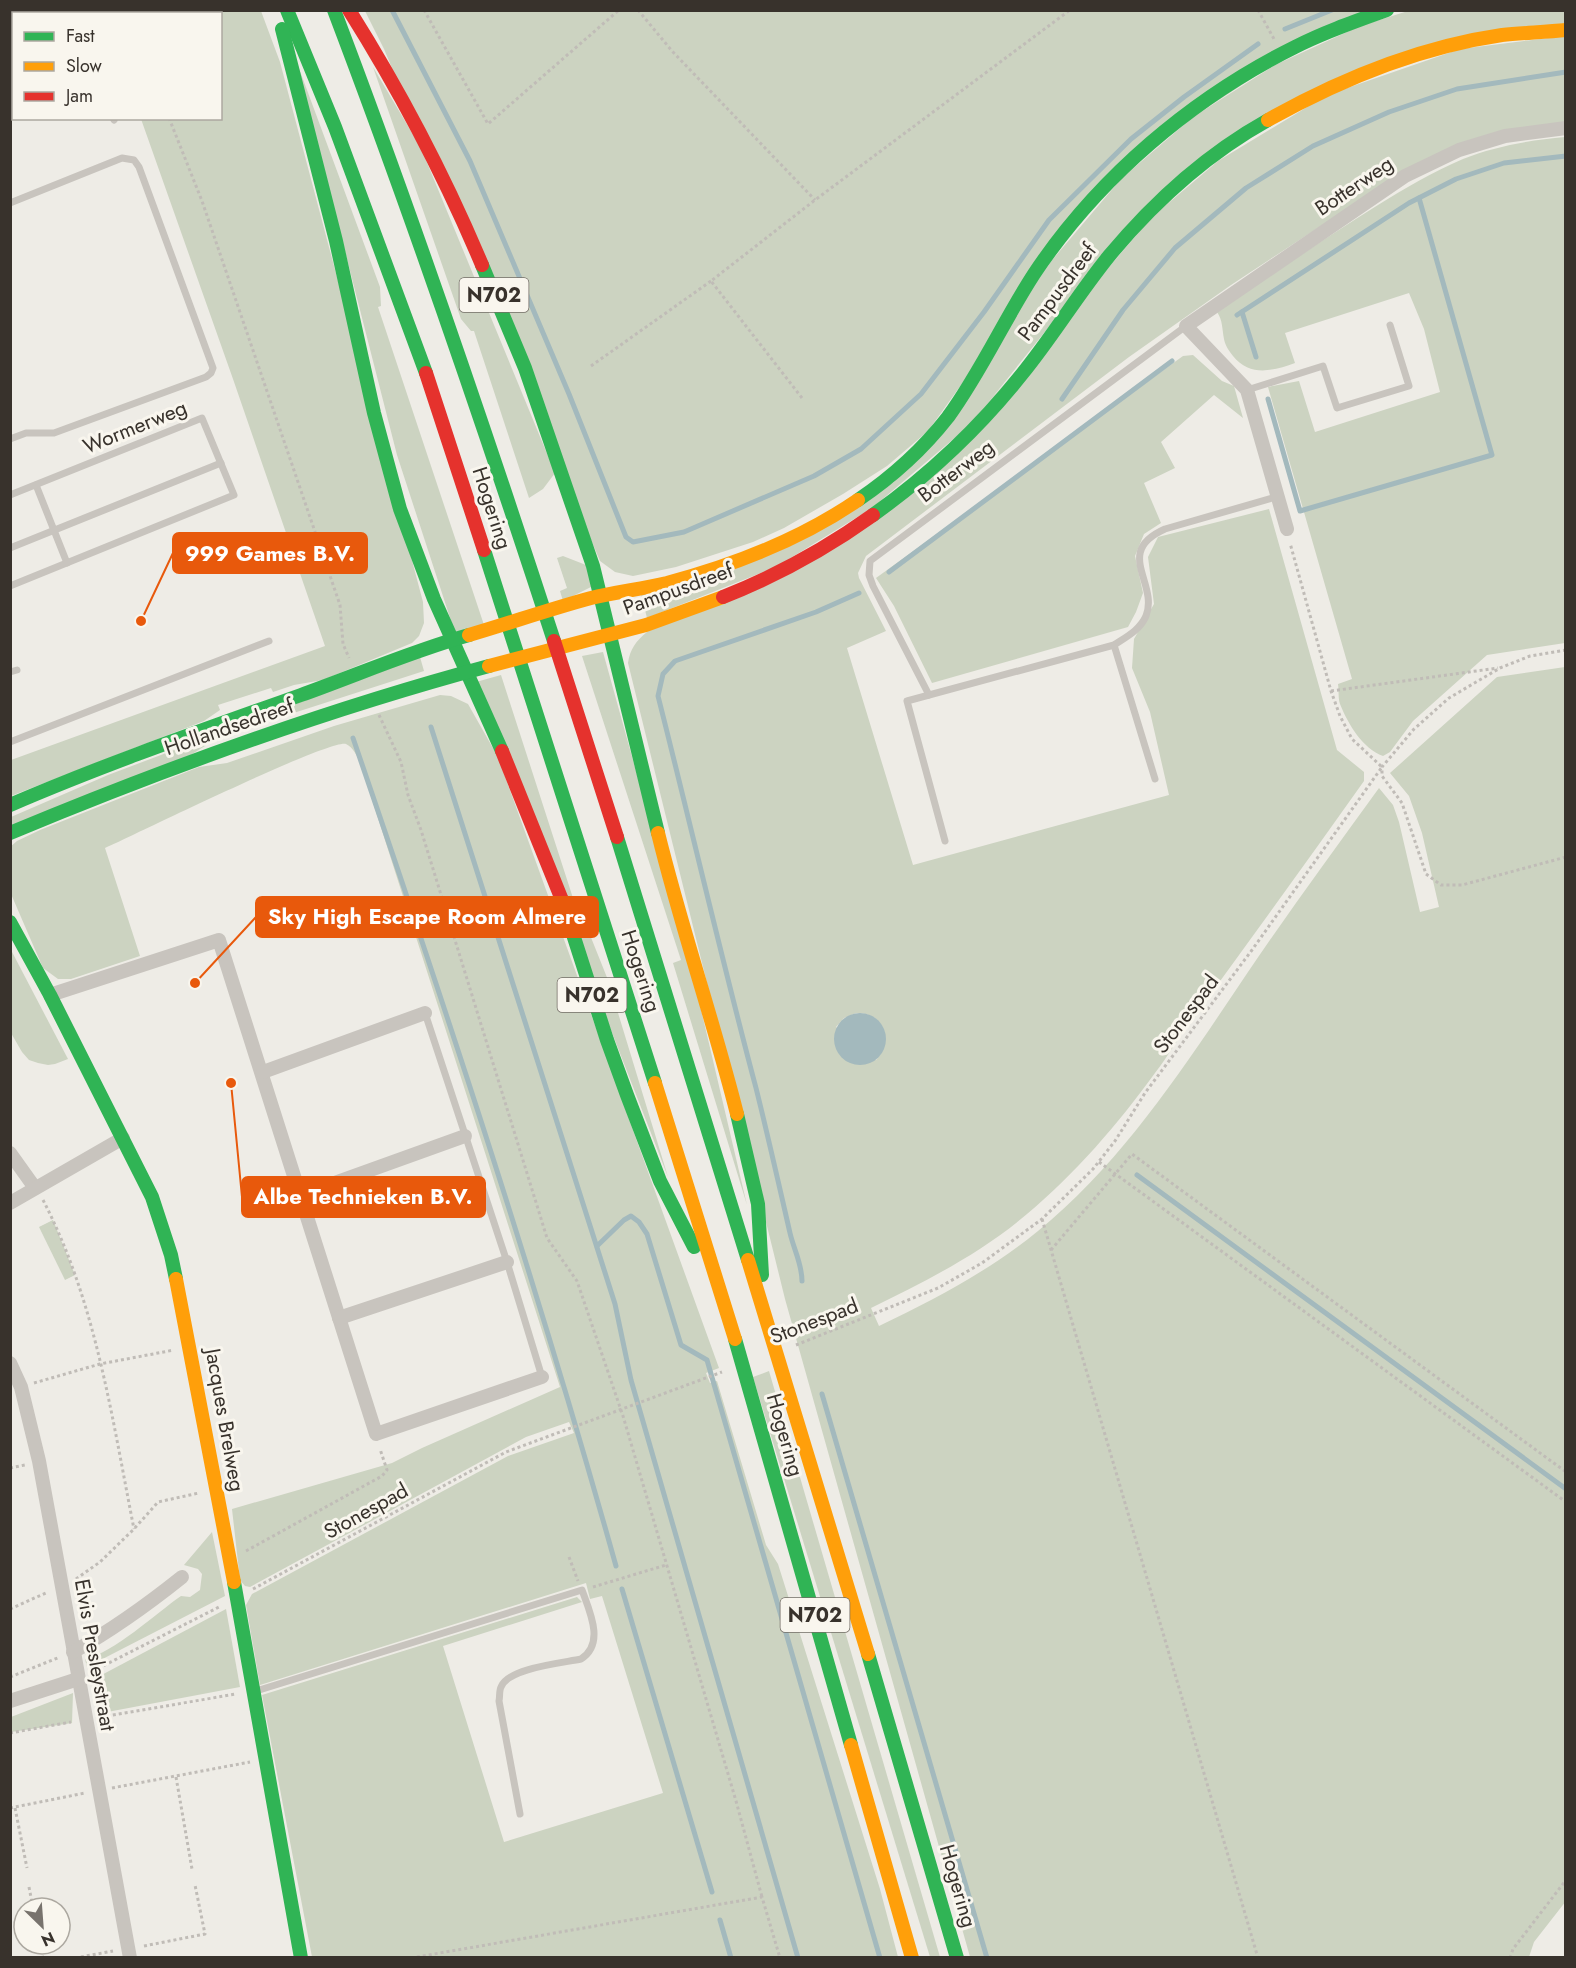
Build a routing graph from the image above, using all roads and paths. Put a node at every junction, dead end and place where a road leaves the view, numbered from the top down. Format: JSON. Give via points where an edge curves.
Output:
{"nodes":[{"id":1,"x":278,"y":10,"type":"edge"},
{"id":2,"x":287,"y":10,"type":"edge"},
{"id":3,"x":334,"y":10,"type":"edge"},
{"id":4,"x":349,"y":10,"type":"edge"},
{"id":5,"x":424,"y":10,"type":"edge"},
{"id":6,"x":619,"y":10,"type":"edge"},
{"id":7,"x":638,"y":10,"type":"edge"},
{"id":8,"x":1070,"y":10,"type":"edge"},
{"id":9,"x":1387,"y":10,"type":"edge"},
{"id":10,"x":1259,"y":12,"type":"edge"},
{"id":11,"x":1566,"y":30,"type":"edge"},
{"id":12,"x":1282,"y":54,"type":"junction"},
{"id":13,"x":170,"y":120,"type":"edge"},
{"id":14,"x":1566,"y":128,"type":"edge"},
{"id":15,"x":815,"y":200,"type":"junction"},
{"id":16,"x":10,"y":203,"type":"edge"},
{"id":17,"x":711,"y":281,"type":"junction"},
{"id":18,"x":1186,"y":326,"type":"junction"},
{"id":19,"x":1390,"y":326,"type":"dead end"},
{"id":20,"x":591,"y":366,"type":"dead end"},
{"id":21,"x":1247,"y":390,"type":"junction"},
{"id":22,"x":802,"y":398,"type":"dead end"},
{"id":23,"x":10,"y":439,"type":"edge"},
{"id":24,"x":220,"y":463,"type":"junction"},
{"id":25,"x":36,"y":485,"type":"junction"},
{"id":26,"x":10,"y":495,"type":"edge"},
{"id":27,"x":1276,"y":496,"type":"junction"},
{"id":28,"x":1287,"y":529,"type":"joint"},
{"id":29,"x":54,"y":530,"type":"junction"},
{"id":30,"x":10,"y":548,"type":"edge"},
{"id":31,"x":67,"y":563,"type":"junction"},
{"id":32,"x":10,"y":586,"type":"edge"},
{"id":33,"x":600,"y":596,"type":"junction"},
{"id":34,"x":563,"y":607,"type":"joint"},
{"id":35,"x":610,"y":636,"type":"junction"},
{"id":36,"x":451,"y":640,"type":"junction"},
{"id":37,"x":269,"y":641,"type":"dead end"},
{"id":38,"x":1114,"y":645,"type":"junction"},
{"id":39,"x":1566,"y":650,"type":"edge"},
{"id":40,"x":499,"y":662,"type":"joint"},
{"id":41,"x":1500,"y":668,"type":"junction"},
{"id":42,"x":465,"y":672,"type":"junction"},
{"id":43,"x":356,"y":674,"type":"junction"},
{"id":44,"x":1331,"y":691,"type":"junction"},
{"id":45,"x":929,"y":695,"type":"junction"},
{"id":46,"x":372,"y":701,"type":"junction"},
{"id":47,"x":10,"y":742,"type":"edge"},
{"id":48,"x":1382,"y":767,"type":"junction"},
{"id":49,"x":1155,"y":779,"type":"dead end"},
{"id":50,"x":10,"y":806,"type":"edge"},
{"id":51,"x":10,"y":833,"type":"edge"},
{"id":52,"x":945,"y":841,"type":"dead end"},
{"id":53,"x":1566,"y":857,"type":"edge"},
{"id":54,"x":10,"y":922,"type":"edge"},
{"id":55,"x":50,"y":995,"type":"junction"},
{"id":56,"x":425,"y":1013,"type":"joint"},
{"id":57,"x":262,"y":1072,"type":"junction"},
{"id":58,"x":465,"y":1136,"type":"junction"},
{"id":59,"x":123,"y":1138,"type":"junction"},
{"id":60,"x":10,"y":1153,"type":"edge"},
{"id":61,"x":1099,"y":1162,"type":"junction"},
{"id":62,"x":1116,"y":1173,"type":"junction"},
{"id":63,"x":35,"y":1188,"type":"junction"},
{"id":64,"x":300,"y":1195,"type":"junction"},
{"id":65,"x":10,"y":1203,"type":"edge"},
{"id":66,"x":1042,"y":1219,"type":"junction"},
{"id":67,"x":1051,"y":1250,"type":"junction"},
{"id":68,"x":507,"y":1262,"type":"junction"},
{"id":69,"x":728,"y":1314,"type":"junction"},
{"id":70,"x":764,"y":1317,"type":"junction"},
{"id":71,"x":339,"y":1318,"type":"junction"},
{"id":72,"x":190,"y":1347,"type":"junction"},
{"id":73,"x":789,"y":1347,"type":"dead end"},
{"id":74,"x":10,"y":1363,"type":"edge"},
{"id":75,"x":100,"y":1364,"type":"junction"},
{"id":76,"x":723,"y":1371,"type":"dead end"},
{"id":77,"x":542,"y":1377,"type":"joint"},
{"id":78,"x":21,"y":1387,"type":"junction"},
{"id":79,"x":376,"y":1434,"type":"junction"},
{"id":80,"x":1566,"y":1472,"type":"edge"},
{"id":81,"x":216,"y":1490,"type":"junction"},
{"id":82,"x":1566,"y":1502,"type":"edge"},
{"id":83,"x":134,"y":1529,"type":"junction"},
{"id":84,"x":569,"y":1557,"type":"dead end"},
{"id":85,"x":228,"y":1560,"type":"junction"},
{"id":86,"x":666,"y":1565,"type":"junction"},
{"id":87,"x":182,"y":1577,"type":"dead end"},
{"id":88,"x":62,"y":1586,"type":"junction"},
{"id":89,"x":582,"y":1590,"type":"junction"},
{"id":90,"x":236,"y":1599,"type":"junction"},
{"id":91,"x":10,"y":1609,"type":"edge"},
{"id":92,"x":73,"y":1652,"type":"junction"},
{"id":93,"x":10,"y":1677,"type":"edge"},
{"id":94,"x":78,"y":1679,"type":"junction"},
{"id":95,"x":254,"y":1692,"type":"junction"},
{"id":96,"x":10,"y":1701,"type":"edge"},
{"id":97,"x":85,"y":1720,"type":"junction"},
{"id":98,"x":10,"y":1733,"type":"edge"},
{"id":99,"x":267,"y":1759,"type":"junction"},
{"id":100,"x":176,"y":1777,"type":"junction"},
{"id":101,"x":99,"y":1791,"type":"junction"},
{"id":102,"x":13,"y":1808,"type":"edge"},
{"id":103,"x":520,"y":1814,"type":"dead end"},
{"id":104,"x":27,"y":1868,"type":"dead end"},
{"id":105,"x":192,"y":1869,"type":"dead end"},
{"id":106,"x":1566,"y":1880,"type":"edge"},
{"id":107,"x":195,"y":1886,"type":"dead end"},
{"id":108,"x":29,"y":1887,"type":"dead end"},
{"id":109,"x":31,"y":1896,"type":"edge"},
{"id":110,"x":762,"y":1897,"type":"junction"},
{"id":111,"x":129,"y":1953,"type":"edge"},
{"id":112,"x":75,"y":1958,"type":"edge"},
{"id":113,"x":301,"y":1958,"type":"edge"},
{"id":114,"x":411,"y":1958,"type":"edge"},
{"id":115,"x":780,"y":1958,"type":"edge"},
{"id":116,"x":912,"y":1958,"type":"edge"},
{"id":117,"x":957,"y":1958,"type":"edge"},
{"id":118,"x":1257,"y":1958,"type":"edge"},
{"id":119,"x":1510,"y":1958,"type":"edge"}],
"edges":[{"from":1,"to":36,"type":"main road","number":"N702","via":[[400,509]]},
{"from":2,"to":69,"type":"main road","name":"Hogering","number":"N702","via":[[418,348]]},
{"from":3,"to":70,"type":"main road","name":"Hogering","number":"N702","via":[[530,568],[640,906]]},
{"from":4,"to":33,"type":"main road","number":"N702","via":[[383,64],[454,199],[525,368]]},
{"from":5,"to":6,"type":"path","via":[[488,124]]},
{"from":7,"to":15,"type":"path","via":[[672,51]]},
{"from":8,"to":15,"type":"path"},
{"from":9,"to":12,"type":"main road","name":"Pampusdreef"},
{"from":10,"to":12,"type":"path"},
{"from":11,"to":35,"type":"main road","name":"Pampusdreef","via":[[1502,35],[1397,60],[1309,96],[1257,126],[1175,188],[1137,225],[1021,376],[953,449],[904,491],[829,544],[758,582],[712,603]]},
{"from":12,"to":33,"type":"main road","name":"Pampusdreef","via":[[1207,98],[1148,145],[1101,192],[1046,257],[959,401],[926,442],[890,475],[835,515],[769,549],[697,575]]},
{"from":13,"to":43,"type":"path","via":[[202,201],[340,605],[343,644]]},
{"from":14,"to":18,"type":"street","name":"Botterweg","via":[[1497,138],[1460,150],[1405,176]]},
{"from":15,"to":17,"type":"path"},
{"from":16,"to":23,"type":"lane","via":[[122,158],[134,160],[140,167],[213,368],[206,377],[54,433],[26,433]]},
{"from":17,"to":20,"type":"path"},
{"from":17,"to":22,"type":"path"},
{"from":18,"to":21,"type":"street"},
{"from":18,"to":45,"type":"lane","name":"Botterweg","via":[[870,561],[873,586]]},
{"from":19,"to":21,"type":"lane","via":[[1408,386],[1336,408],[1323,366]]},
{"from":21,"to":27,"type":"street"},
{"from":24,"to":25,"type":"lane","name":"Wormerweg","via":[[202,418]]},
{"from":24,"to":29,"type":"lane"},
{"from":24,"to":31,"type":"lane","name":"Wormerweg","via":[[234,495]]},
{"from":25,"to":26,"type":"lane","name":"Wormerweg"},
{"from":25,"to":29,"type":"lane"},
{"from":27,"to":28,"type":"street"},
{"from":27,"to":38,"type":"lane","via":[[1164,529],[1145,542],[1139,552],[1139,567],[1148,597],[1146,616],[1135,631]]},
{"from":28,"to":44,"type":"path"},
{"from":29,"to":30,"type":"lane"},
{"from":29,"to":31,"type":"lane"},
{"from":31,"to":32,"type":"lane","name":"Wormerweg"},
{"from":33,"to":34,"type":"main road","name":"Pampusdreef"},
{"from":33,"to":35,"type":"main road","number":"N702"},
{"from":34,"to":36,"type":"main road","name":"Hollandsedreef"},
{"from":35,"to":40,"type":"main road","name":"Pampusdreef"},
{"from":35,"to":70,"type":"main road","number":"N702","via":[[674,897],[746,1147],[758,1204]]},
{"from":36,"to":42,"type":"main road","number":"N702"},
{"from":36,"to":43,"type":"main road","name":"Hollandsedreef"},
{"from":37,"to":47,"type":"lane"},
{"from":38,"to":45,"type":"lane"},
{"from":38,"to":49,"type":"lane"},
{"from":39,"to":41,"type":"path","name":"Stonespad","via":[[1530,656]]},
{"from":40,"to":42,"type":"main road","name":"Hollandsedreef"},
{"from":41,"to":44,"type":"path"},
{"from":41,"to":48,"type":"path","name":"Stonespad","via":[[1449,698],[1414,729]]},
{"from":42,"to":46,"type":"main road","name":"Hollandsedreef"},
{"from":42,"to":69,"type":"main road","number":"N702","via":[[517,784],[557,885],[607,1040],[660,1181]]},
{"from":43,"to":50,"type":"main road","name":"Hollandsedreef","via":[[61,782]]},
{"from":44,"to":48,"type":"path","via":[[1353,739]]},
{"from":45,"to":52,"type":"lane","via":[[907,701]]},
{"from":46,"to":51,"type":"main road","name":"Hollandsedreef","via":[[218,752]]},
{"from":46,"to":86,"type":"path","via":[[401,762],[547,1238],[577,1281],[623,1416]]},
{"from":48,"to":53,"type":"path","via":[[1382,776],[1402,803],[1426,874],[1441,885],[1462,885]]},
{"from":48,"to":61,"type":"path","name":"Stonespad"},
{"from":54,"to":55,"type":"main road","name":"Jacques Brelweg"},
{"from":55,"to":57,"type":"street","via":[[219,940]]},
{"from":55,"to":59,"type":"main road","name":"Jacques Brelweg"},
{"from":56,"to":57,"type":"street"},
{"from":56,"to":58,"type":"lane"},
{"from":57,"to":64,"type":"street"},
{"from":58,"to":64,"type":"street"},
{"from":58,"to":68,"type":"lane"},
{"from":59,"to":63,"type":"street"},
{"from":59,"to":72,"type":"main road","name":"Jacques Brelweg","via":[[152,1197],[171,1255]]},
{"from":60,"to":63,"type":"street"},
{"from":61,"to":62,"type":"path"},
{"from":61,"to":66,"type":"path","name":"Stonespad"},
{"from":62,"to":67,"type":"path"},
{"from":62,"to":80,"type":"path","via":[[1132,1154]]},
{"from":62,"to":82,"type":"path"},
{"from":63,"to":65,"type":"street"},
{"from":63,"to":75,"type":"path","via":[[65,1245]]},
{"from":64,"to":71,"type":"street"},
{"from":66,"to":67,"type":"path"},
{"from":66,"to":73,"type":"path","name":"Stonespad","via":[[982,1263],[938,1288]]},
{"from":67,"to":118,"type":"path"},
{"from":68,"to":71,"type":"street"},
{"from":68,"to":77,"type":"lane"},
{"from":69,"to":116,"type":"main road","name":"Hogering","number":"N702"},
{"from":70,"to":117,"type":"main road","name":"Hogering","number":"N702","via":[[858,1618]]},
{"from":71,"to":79,"type":"street"},
{"from":72,"to":75,"type":"path"},
{"from":72,"to":81,"type":"main road","name":"Jacques Brelweg"},
{"from":74,"to":78,"type":"street","name":"Elvis Presleystraat"},
{"from":75,"to":78,"type":"path"},
{"from":75,"to":83,"type":"path"},
{"from":76,"to":90,"type":"path","name":"Stonespad","via":[[506,1452]]},
{"from":77,"to":79,"type":"street"},
{"from":78,"to":88,"type":"street","name":"Elvis Presleystraat"},
{"from":79,"to":85,"type":"path","via":[[387,1470],[382,1476]]},
{"from":81,"to":83,"type":"path","via":[[158,1502]]},
{"from":81,"to":85,"type":"main road","name":"Jacques Brelweg"},
{"from":83,"to":88,"type":"path","via":[[100,1562]]},
{"from":84,"to":89,"type":"path"},
{"from":85,"to":90,"type":"main road","name":"Jacques Brelweg"},
{"from":86,"to":89,"type":"path"},
{"from":86,"to":110,"type":"path"},
{"from":87,"to":92,"type":"street","via":[[135,1614]]},
{"from":88,"to":91,"type":"path"},
{"from":88,"to":92,"type":"street","name":"Elvis Presleystraat"},
{"from":89,"to":95,"type":"lane"},
{"from":89,"to":103,"type":"lane","via":[[595,1633],[587,1655],[520,1671],[501,1685],[499,1701]]},
{"from":90,"to":94,"type":"path","name":"Stonespad"},
{"from":90,"to":95,"type":"main road","name":"Jacques Brelweg"},
{"from":92,"to":93,"type":"path"},
{"from":92,"to":94,"type":"street","name":"Elvis Presleystraat"},
{"from":94,"to":96,"type":"street"},
{"from":94,"to":97,"type":"street","name":"Elvis Presleystraat"},
{"from":95,"to":97,"type":"path"},
{"from":95,"to":99,"type":"main road","name":"Jacques Brelweg"},
{"from":97,"to":98,"type":"path"},
{"from":97,"to":101,"type":"street","name":"Elvis Presleystraat"},
{"from":99,"to":100,"type":"path"},
{"from":99,"to":113,"type":"main road","name":"Jacques Brelweg"},
{"from":100,"to":101,"type":"path"},
{"from":100,"to":105,"type":"path"},
{"from":101,"to":102,"type":"path"},
{"from":101,"to":111,"type":"street","name":"Elvis Presleystraat"},
{"from":102,"to":104,"type":"path"},
{"from":106,"to":119,"type":"path"},
{"from":107,"to":111,"type":"path","via":[[205,1934]]},
{"from":108,"to":109,"type":"path"},
{"from":110,"to":114,"type":"path"},
{"from":110,"to":115,"type":"path"},
{"from":111,"to":112,"type":"path"}]}
